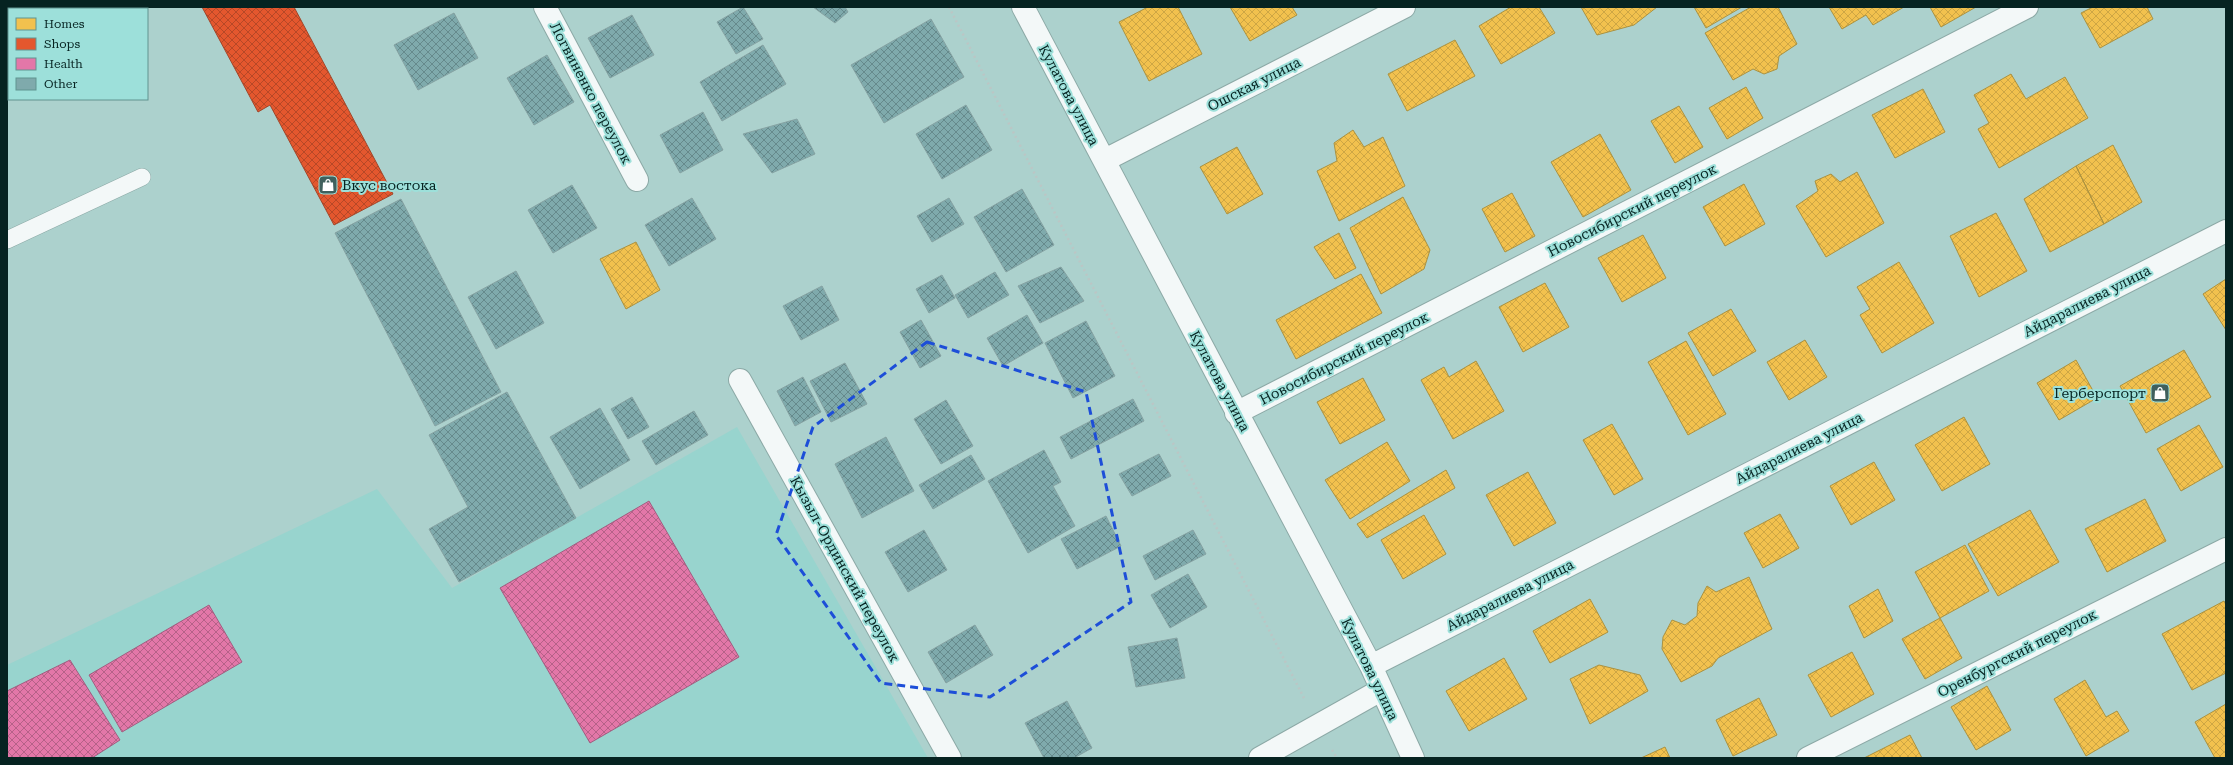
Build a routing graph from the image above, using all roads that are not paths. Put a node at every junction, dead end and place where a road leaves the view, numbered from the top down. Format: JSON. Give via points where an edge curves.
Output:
{"nodes":[{"id":1,"x":546,"y":7,"type":"edge"},
{"id":2,"x":1023,"y":7,"type":"edge"},
{"id":3,"x":1404,"y":7,"type":"edge"},
{"id":4,"x":2027,"y":7,"type":"edge"},
{"id":5,"x":1105,"y":160,"type":"junction"},
{"id":6,"x":142,"y":177,"type":"dead end"},
{"id":7,"x":637,"y":180,"type":"dead end"},
{"id":8,"x":2226,"y":231,"type":"edge"},
{"id":9,"x":7,"y":240,"type":"edge"},
{"id":10,"x":740,"y":380,"type":"dead end"},
{"id":11,"x":1236,"y":413,"type":"junction"},
{"id":12,"x":2226,"y":549,"type":"edge"},
{"id":13,"x":1371,"y":666,"type":"junction"},
{"id":14,"x":1381,"y":690,"type":"junction"},
{"id":15,"x":950,"y":758,"type":"edge"},
{"id":16,"x":1260,"y":758,"type":"edge"},
{"id":17,"x":1413,"y":758,"type":"edge"},
{"id":18,"x":1808,"y":758,"type":"edge"}],
"edges":[{"from":1,"to":7,"type":"street","name":"Логвиненко переулок"},
{"from":2,"to":5,"type":"street","name":"Кулатова улица"},
{"from":3,"to":5,"type":"street","name":"Ошская улица"},
{"from":4,"to":11,"type":"street","name":"Новосибирский переулок"},
{"from":5,"to":11,"type":"street","name":"Кулатова улица"},
{"from":6,"to":9,"type":"lane"},
{"from":8,"to":13,"type":"street","name":"Айдаралиева улица"},
{"from":10,"to":15,"type":"street","name":"Кызыл-Ординский переулок"},
{"from":11,"to":13,"type":"street","name":"Кулатова улица"},
{"from":12,"to":18,"type":"street","name":"Оренбургский переулок"},
{"from":13,"to":14,"type":"street","name":"Кулатова улица"},
{"from":14,"to":16,"type":"street"},
{"from":14,"to":17,"type":"street","name":"Кулатова улица"}]}
